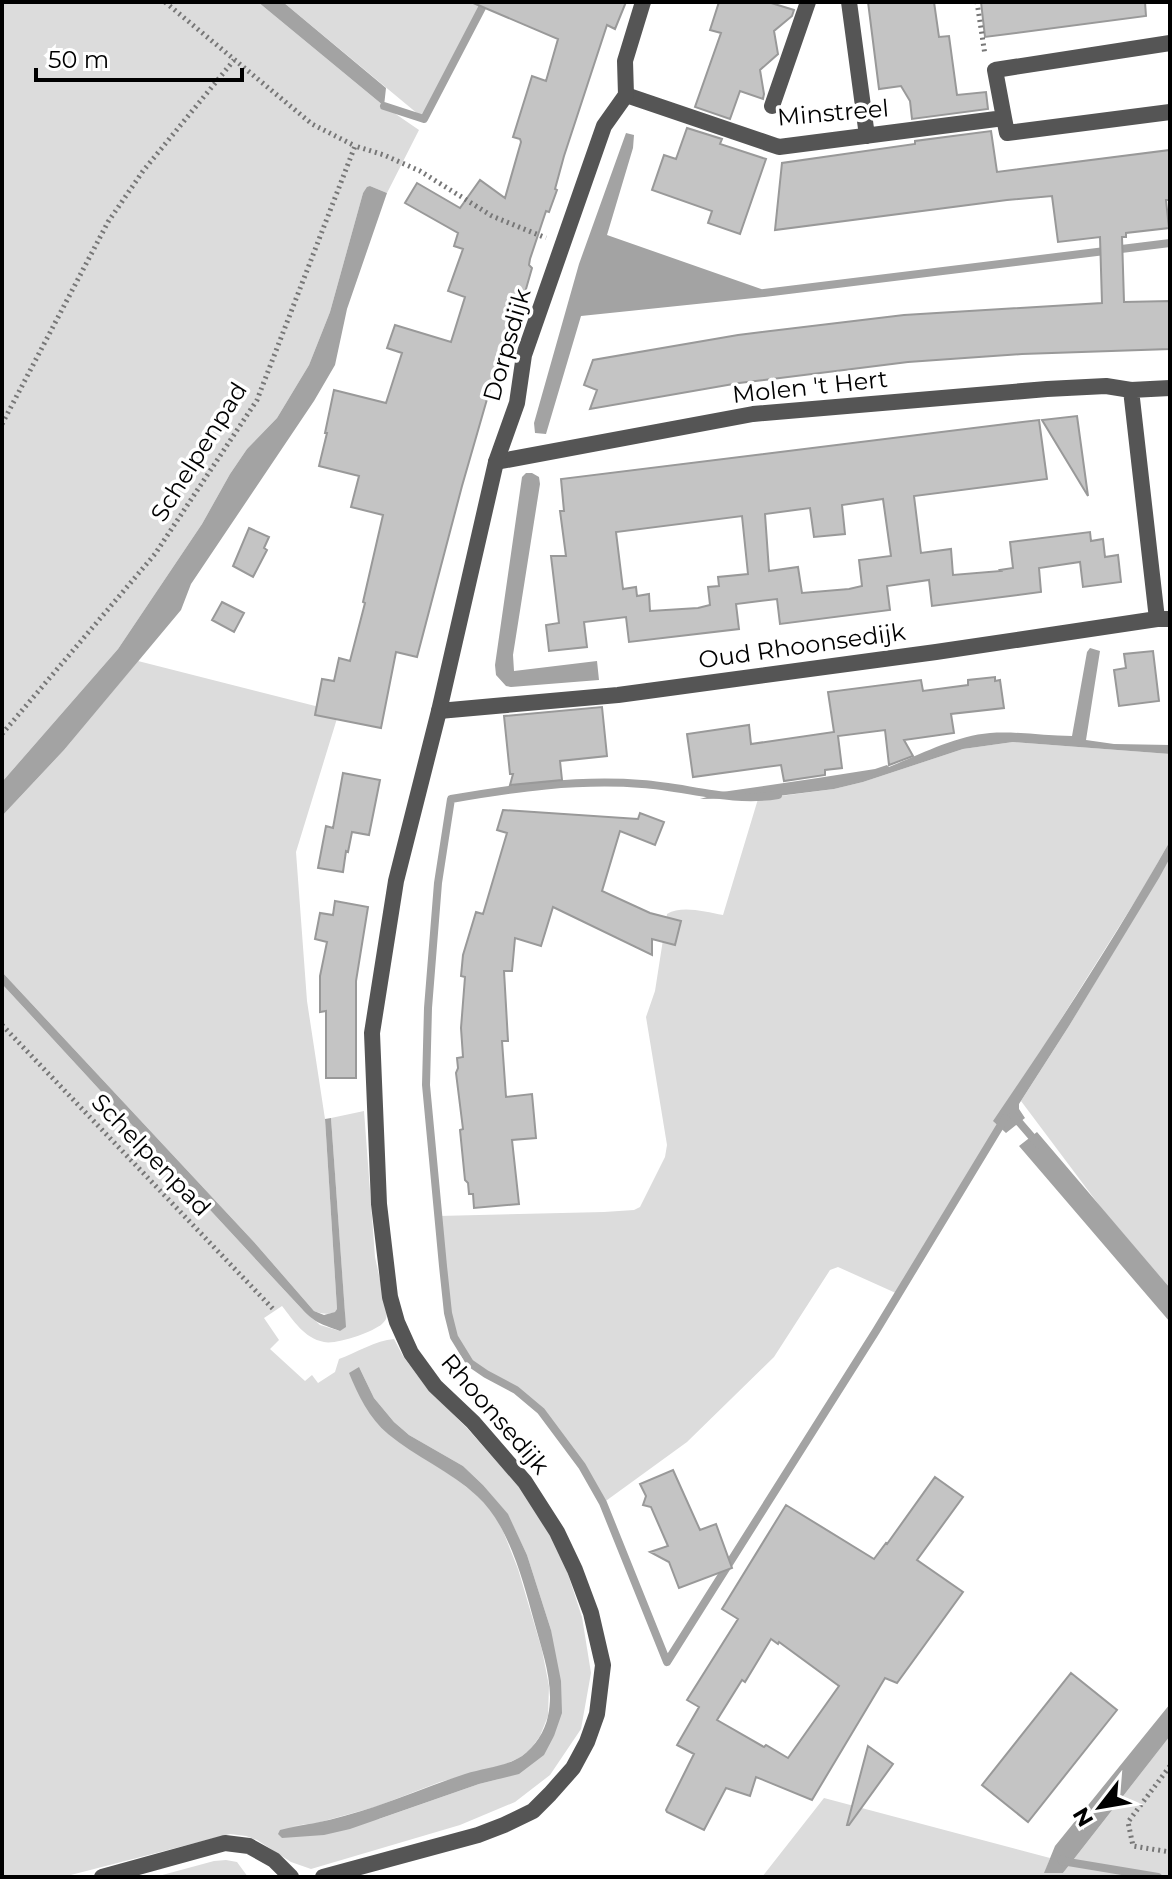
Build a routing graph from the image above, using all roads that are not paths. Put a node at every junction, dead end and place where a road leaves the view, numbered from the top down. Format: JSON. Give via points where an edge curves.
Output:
{"nodes":[{"id":1,"x":643,"y":2,"type":"edge"},
{"id":2,"x":808,"y":2,"type":"edge"},
{"id":3,"x":849,"y":2,"type":"edge"},
{"id":4,"x":1170,"y":43,"type":"edge"},
{"id":5,"x":626,"y":95,"type":"junction"},
{"id":6,"x":772,"y":106,"type":"dead end"},
{"id":7,"x":1170,"y":112,"type":"edge"},
{"id":8,"x":1004,"y":118,"type":"junction"},
{"id":9,"x":867,"y":136,"type":"junction"},
{"id":10,"x":1170,"y":388,"type":"edge"},
{"id":11,"x":1131,"y":390,"type":"junction"},
{"id":12,"x":496,"y":462,"type":"junction"},
{"id":13,"x":1164,"y":619,"type":"edge"},
{"id":14,"x":439,"y":711,"type":"junction"},
{"id":15,"x":102,"y":1877,"type":"edge"},
{"id":16,"x":291,"y":1877,"type":"edge"},
{"id":17,"x":323,"y":1877,"type":"edge"}],
"edges":[{"from":1,"to":5,"type":"street","via":[[625,61]]},
{"from":2,"to":6,"type":"street"},
{"from":3,"to":9,"type":"street"},
{"from":4,"to":8,"type":"street","via":[[995,70]]},
{"from":5,"to":9,"type":"street","name":"Minstreel","via":[[779,147]]},
{"from":5,"to":12,"type":"street","name":"Dorpsdijk","via":[[604,126],[524,355],[517,403]]},
{"from":7,"to":8,"type":"street","via":[[1007,133]]},
{"from":8,"to":9,"type":"street","name":"Minstreel"},
{"from":10,"to":11,"type":"street","name":"Molen 't Hert"},
{"from":11,"to":12,"type":"street","name":"Molen 't Hert","via":[[1047,389],[753,414]]},
{"from":11,"to":13,"type":"street"},
{"from":12,"to":14,"type":"street","name":"Dorpsdijk"},
{"from":13,"to":14,"type":"street","name":"Oud Rhoonsedijk","via":[[618,695]]},
{"from":14,"to":17,"type":"street","name":"Rhoonsedijk","via":[[396,881],[372,1033],[379,1204],[390,1297],[411,1353],[525,1482],[557,1532],[591,1613],[603,1665],[597,1714],[587,1742],[573,1768],[533,1811],[478,1835]]},
{"from":15,"to":16,"type":"street","via":[[225,1843],[249,1846]]}]}
